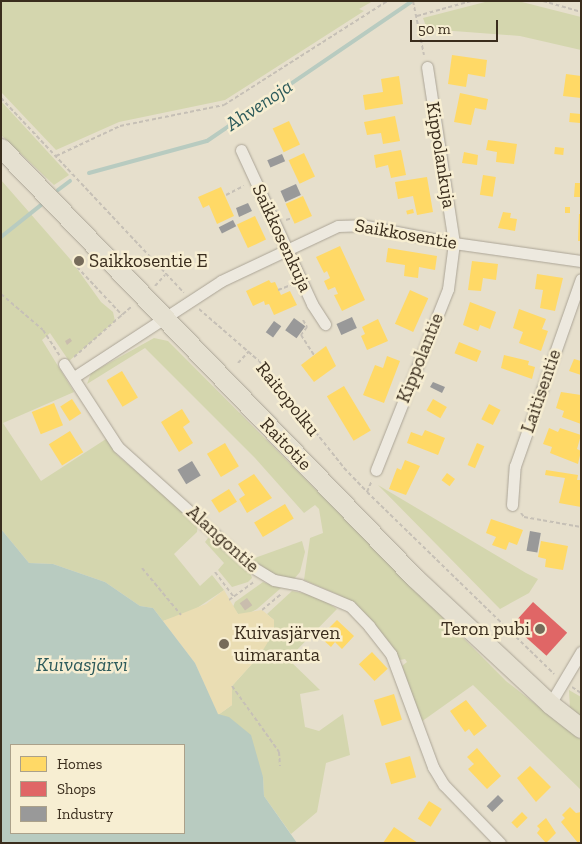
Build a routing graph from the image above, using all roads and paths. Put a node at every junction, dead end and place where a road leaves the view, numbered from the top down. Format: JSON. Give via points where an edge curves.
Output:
{"nodes":[{"id":1,"x":387,"y":1,"type":"edge"},
{"id":2,"x":413,"y":1,"type":"edge"},
{"id":3,"x":471,"y":1,"type":"edge"},
{"id":4,"x":543,"y":1,"type":"edge"},
{"id":5,"x":581,"y":12,"type":"edge"},
{"id":6,"x":417,"y":16,"type":"junction"},
{"id":7,"x":427,"y":67,"type":"joint"},
{"id":8,"x":1,"y":98,"type":"edge"},
{"id":9,"x":1,"y":148,"type":"edge"},
{"id":10,"x":241,"y":150,"type":"dead end"},
{"id":11,"x":56,"y":156,"type":"junction"},
{"id":12,"x":256,"y":181,"type":"junction"},
{"id":13,"x":226,"y":195,"type":"dead end"},
{"id":14,"x":454,"y":243,"type":"junction"},
{"id":15,"x":288,"y":249,"type":"junction"},
{"id":16,"x":79,"y":261,"type":"dead end"},
{"id":17,"x":581,"y":261,"type":"edge"},
{"id":18,"x":165,"y":276,"type":"junction"},
{"id":19,"x":581,"y":279,"type":"edge"},
{"id":20,"x":278,"y":290,"type":"dead end"},
{"id":21,"x":293,"y":290,"type":"dead end"},
{"id":22,"x":1,"y":294,"type":"edge"},
{"id":23,"x":144,"y":296,"type":"junction"},
{"id":24,"x":191,"y":300,"type":"junction"},
{"id":25,"x":122,"y":315,"type":"junction"},
{"id":26,"x":164,"y":316,"type":"junction"},
{"id":27,"x":303,"y":320,"type":"dead end"},
{"id":28,"x":325,"y":324,"type":"dead end"},
{"id":29,"x":249,"y":351,"type":"junction"},
{"id":30,"x":314,"y":355,"type":"dead end"},
{"id":31,"x":238,"y":363,"type":"dead end"},
{"id":32,"x":64,"y":364,"type":"junction"},
{"id":33,"x":74,"y":377,"type":"junction"},
{"id":34,"x":376,"y":470,"type":"dead end"},
{"id":35,"x":512,"y":505,"type":"joint"},
{"id":36,"x":581,"y":527,"type":"edge"},
{"id":37,"x":142,"y":568,"type":"dead end"},
{"id":38,"x":215,"y":572,"type":"dead end"},
{"id":39,"x":262,"y":575,"type":"junction"},
{"id":40,"x":292,"y":583,"type":"junction"},
{"id":41,"x":234,"y":597,"type":"junction"},
{"id":42,"x":229,"y":600,"type":"dead end"},
{"id":43,"x":262,"y":610,"type":"dead end"},
{"id":44,"x":181,"y":615,"type":"dead end"},
{"id":45,"x":581,"y":652,"type":"edge"},
{"id":46,"x":564,"y":682,"type":"junction"},
{"id":47,"x":232,"y":686,"type":"dead end"},
{"id":48,"x":581,"y":693,"type":"edge"},
{"id":49,"x":550,"y":704,"type":"junction"},
{"id":50,"x":581,"y":728,"type":"edge"},
{"id":51,"x":280,"y":766,"type":"dead end"},
{"id":52,"x":500,"y":843,"type":"edge"}],
"edges":[{"from":1,"to":11,"type":"path","via":[[224,105],[120,126]]},
{"from":2,"to":6,"type":"path"},
{"from":3,"to":6,"type":"path"},
{"from":4,"to":5,"type":"path"},
{"from":6,"to":7,"type":"path"},
{"from":7,"to":14,"type":"street","name":"Kippolankuja"},
{"from":8,"to":11,"type":"path","name":"Raitopolku"},
{"from":9,"to":23,"type":"main road","name":"Raitotie"},
{"from":10,"to":12,"type":"street","name":"Saikkosenkuja"},
{"from":11,"to":18,"type":"path","name":"Raitopolku"},
{"from":12,"to":13,"type":"path"},
{"from":12,"to":15,"type":"street","name":"Saikkosenkuja"},
{"from":14,"to":15,"type":"street","name":"Saikkosentie","via":[[347,224]]},
{"from":14,"to":17,"type":"street","name":"Saikkosentie"},
{"from":14,"to":34,"type":"street","name":"Kippolantie","via":[[448,289]]},
{"from":15,"to":24,"type":"street","name":"Saikkosentie","via":[[221,281]]},
{"from":15,"to":28,"type":"street","name":"Saikkosenkuja","via":[[312,304]]},
{"from":16,"to":25,"type":"path","via":[[77,267]]},
{"from":18,"to":23,"type":"path"},
{"from":18,"to":24,"type":"path","name":"Raitopolku"},
{"from":19,"to":35,"type":"street","name":"Laitisentie","via":[[515,466]]},
{"from":20,"to":21,"type":"path","via":[[290,285]]},
{"from":22,"to":32,"type":"path","via":[[43,330]]},
{"from":23,"to":25,"type":"path"},
{"from":23,"to":26,"type":"main road","name":"Raitotie"},
{"from":24,"to":26,"type":"street","name":"Saikkosentie"},
{"from":24,"to":29,"type":"path","name":"Raitopolku"},
{"from":25,"to":32,"type":"path"},
{"from":26,"to":33,"type":"street"},
{"from":26,"to":49,"type":"main road","name":"Raitotie","via":[[415,578]]},
{"from":27,"to":30,"type":"path","via":[[307,327],[301,335]]},
{"from":29,"to":31,"type":"path"},
{"from":29,"to":46,"type":"path","name":"Raitopolku","via":[[344,468]]},
{"from":32,"to":33,"type":"street","name":"Alangontie"},
{"from":33,"to":39,"type":"street","name":"Alangontie","via":[[118,447]]},
{"from":35,"to":36,"type":"path","via":[[524,517]]},
{"from":37,"to":44,"type":"path"},
{"from":38,"to":41,"type":"path"},
{"from":39,"to":40,"type":"street","name":"Alangontie"},
{"from":39,"to":41,"type":"path"},
{"from":40,"to":43,"type":"path"},
{"from":40,"to":52,"type":"street","name":"Alangontie","via":[[350,606],[391,654],[433,767],[444,785]]},
{"from":41,"to":42,"type":"path"},
{"from":45,"to":46,"type":"street"},
{"from":46,"to":48,"type":"path","name":"Raitopolku"},
{"from":46,"to":49,"type":"street"},
{"from":47,"to":51,"type":"path","via":[[279,752]]},
{"from":49,"to":50,"type":"main road","name":"Raitotie"}]}
